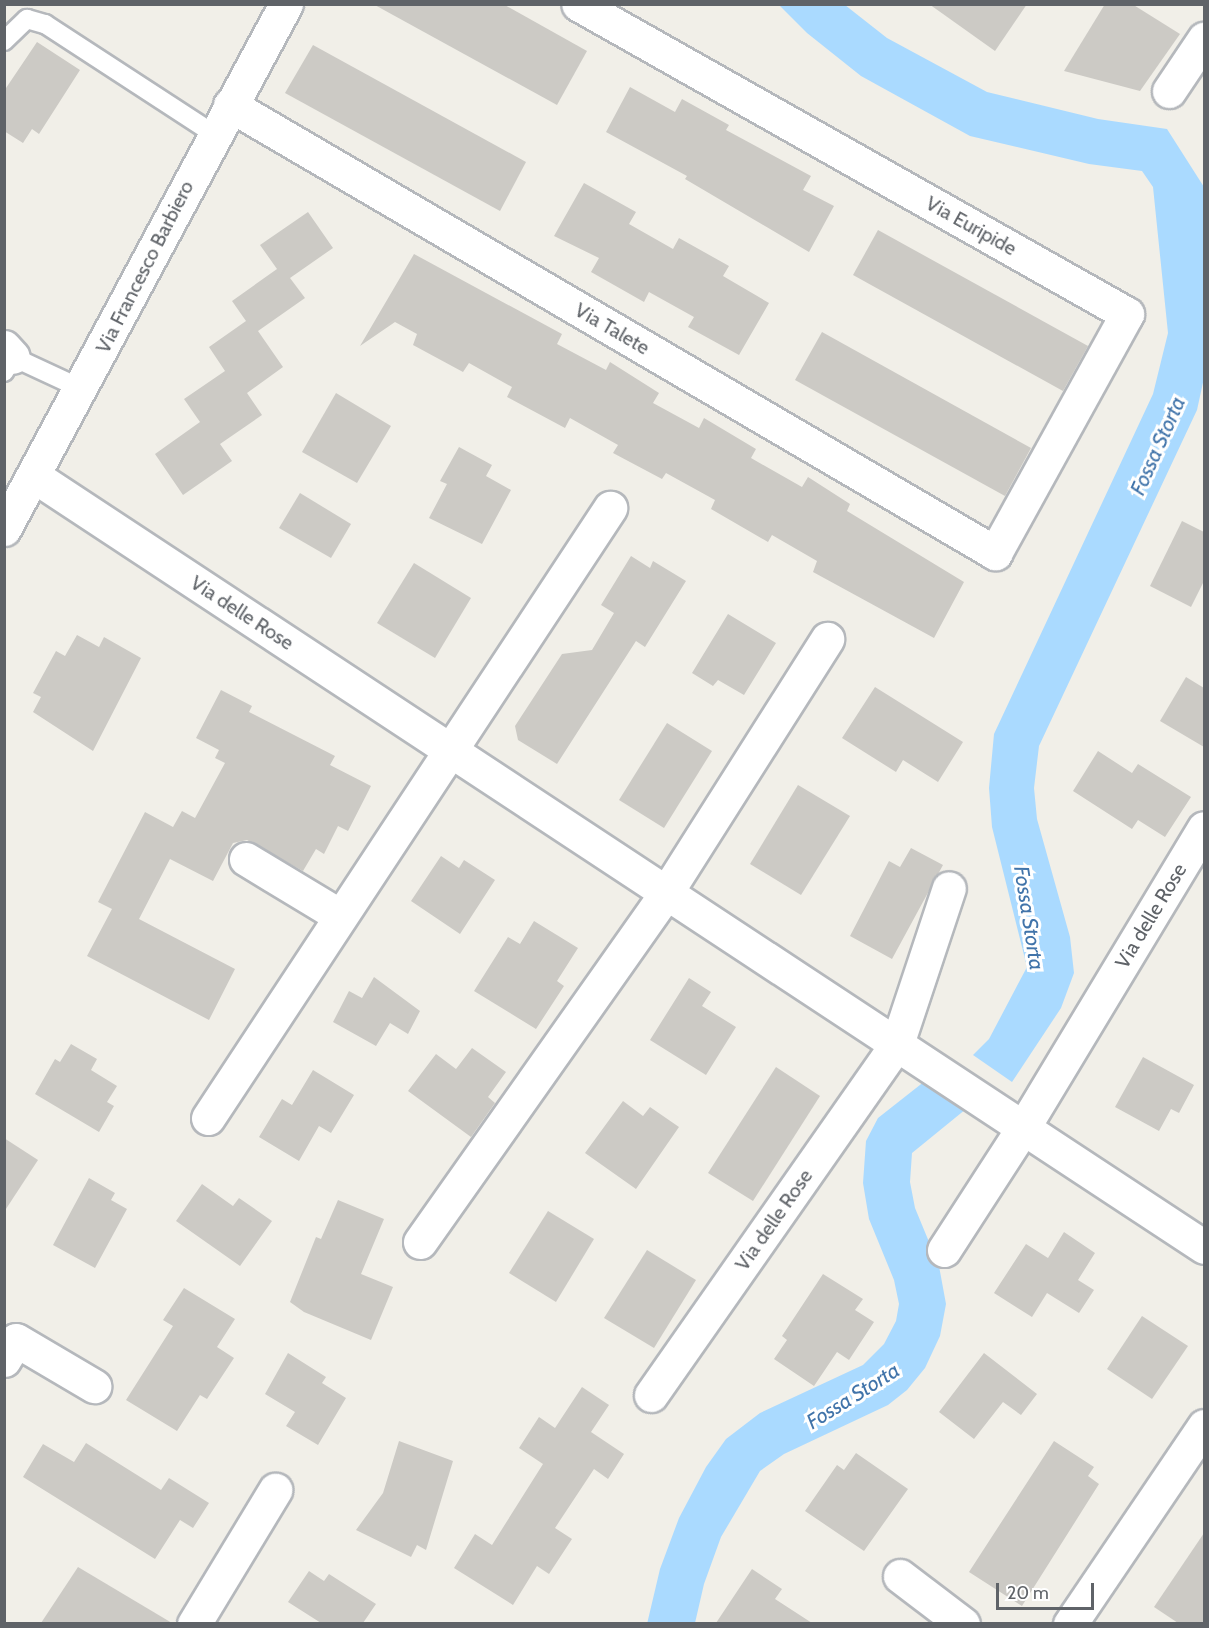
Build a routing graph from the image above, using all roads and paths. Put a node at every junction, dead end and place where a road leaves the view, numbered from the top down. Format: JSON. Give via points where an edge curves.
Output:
{"nodes":[{"id":1,"x":286,"y":4,"type":"edge"},
{"id":2,"x":578,"y":4,"type":"edge"},
{"id":3,"x":1204,"y":39,"type":"edge"},
{"id":4,"x":4,"y":41,"type":"edge"},
{"id":5,"x":1168,"y":91,"type":"dead end"},
{"id":6,"x":230,"y":105,"type":"junction"},
{"id":7,"x":214,"y":134,"type":"junction"},
{"id":8,"x":7,"y":359,"type":"edge"},
{"id":9,"x":82,"y":389,"type":"junction"},
{"id":10,"x":34,"y":476,"type":"junction"},
{"id":11,"x":610,"y":508,"type":"dead end"},
{"id":12,"x":4,"y":529,"type":"edge"},
{"id":13,"x":994,"y":553,"type":"joint"},
{"id":14,"x":827,"y":639,"type":"dead end"},
{"id":15,"x":449,"y":749,"type":"junction"},
{"id":16,"x":1204,"y":828,"type":"edge"},
{"id":17,"x":246,"y":859,"type":"dead end"},
{"id":18,"x":949,"y":888,"type":"dead end"},
{"id":19,"x":666,"y":893,"type":"junction"},
{"id":20,"x":340,"y":916,"type":"junction"},
{"id":21,"x":897,"y":1044,"type":"junction"},
{"id":22,"x":208,"y":1118,"type":"dead end"},
{"id":23,"x":1023,"y":1128,"type":"junction"},
{"id":24,"x":420,"y":1242,"type":"dead end"},
{"id":25,"x":1204,"y":1247,"type":"edge"},
{"id":26,"x":944,"y":1250,"type":"dead end"},
{"id":27,"x":4,"y":1360,"type":"edge"},
{"id":28,"x":94,"y":1386,"type":"dead end"},
{"id":29,"x":651,"y":1395,"type":"dead end"},
{"id":30,"x":1204,"y":1426,"type":"edge"},
{"id":31,"x":275,"y":1491,"type":"dead end"},
{"id":32,"x":900,"y":1576,"type":"dead end"},
{"id":33,"x":194,"y":1623,"type":"edge"},
{"id":34,"x":963,"y":1623,"type":"edge"},
{"id":35,"x":1070,"y":1623,"type":"edge"}],
"edges":[{"from":1,"to":6,"type":"street","name":"Via Francesco Barbiero"},
{"from":2,"to":13,"type":"street","name":"Via Euripide","via":[[1126,314]]},
{"from":3,"to":5,"type":"street"},
{"from":4,"to":7,"type":"lane","via":[[27,19],[45,24]]},
{"from":6,"to":7,"type":"street","name":"Via Francesco Barbiero"},
{"from":6,"to":13,"type":"street","name":"Via Talete"},
{"from":7,"to":9,"type":"street","name":"Via Francesco Barbiero"},
{"from":8,"to":9,"type":"lane"},
{"from":9,"to":10,"type":"street","name":"Via Francesco Barbiero"},
{"from":10,"to":12,"type":"street","name":"Via Francesco Barbiero"},
{"from":10,"to":15,"type":"street","name":"Via delle Rose"},
{"from":11,"to":15,"type":"street"},
{"from":14,"to":19,"type":"street"},
{"from":15,"to":19,"type":"street","name":"Via delle Rose"},
{"from":15,"to":20,"type":"street"},
{"from":16,"to":23,"type":"street","name":"Via delle Rose"},
{"from":17,"to":20,"type":"street"},
{"from":18,"to":21,"type":"street","name":"Via delle Rose"},
{"from":19,"to":21,"type":"street","name":"Via delle Rose"},
{"from":19,"to":24,"type":"street"},
{"from":20,"to":22,"type":"street"},
{"from":21,"to":23,"type":"street","name":"Via delle Rose"},
{"from":21,"to":29,"type":"street","name":"Via delle Rose"},
{"from":23,"to":25,"type":"street","name":"Via delle Rose"},
{"from":23,"to":26,"type":"street","name":"Via delle Rose"},
{"from":27,"to":28,"type":"street","via":[[16,1340]]},
{"from":30,"to":35,"type":"street"},
{"from":31,"to":33,"type":"street"},
{"from":32,"to":34,"type":"street"}]}
